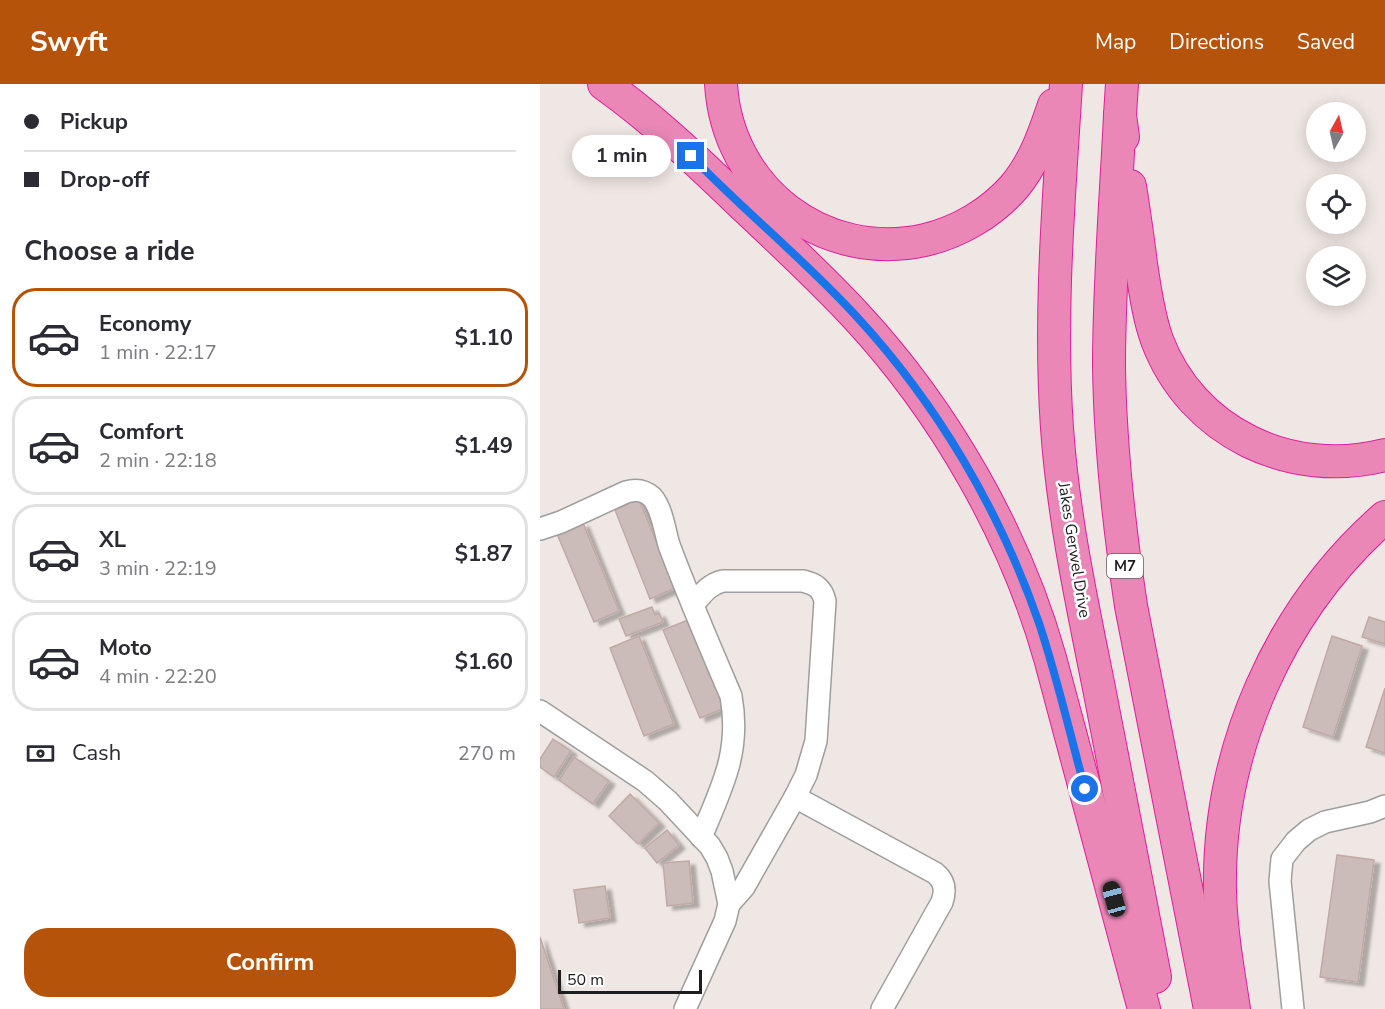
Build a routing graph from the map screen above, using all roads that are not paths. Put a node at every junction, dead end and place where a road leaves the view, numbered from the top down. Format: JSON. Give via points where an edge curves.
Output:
{"nodes":[{"id":1,"x":604,"y":84,"type":"edge"},
{"id":2,"x":721,"y":84,"type":"edge"},
{"id":3,"x":1060,"y":84,"type":"edge"},
{"id":4,"x":1065,"y":84,"type":"edge"},
{"id":5,"x":1122,"y":84,"type":"edge"},
{"id":6,"x":1120,"y":115,"type":"junction"},
{"id":7,"x":1385,"y":455,"type":"edge"},
{"id":8,"x":1385,"y":517,"type":"edge"},
{"id":9,"x":540,"y":529,"type":"edge"},
{"id":10,"x":680,"y":573,"type":"junction"},
{"id":11,"x":715,"y":583,"type":"junction"},
{"id":12,"x":693,"y":605,"type":"junction"},
{"id":13,"x":540,"y":711,"type":"edge"},
{"id":14,"x":795,"y":797,"type":"junction"},
{"id":15,"x":1385,"y":806,"type":"edge"},
{"id":16,"x":701,"y":837,"type":"junction"},
{"id":17,"x":729,"y":904,"type":"junction"},
{"id":18,"x":685,"y":1009,"type":"edge"},
{"id":19,"x":882,"y":1009,"type":"edge"},
{"id":20,"x":1143,"y":1009,"type":"edge"},
{"id":21,"x":1161,"y":1009,"type":"edge"},
{"id":22,"x":1210,"y":1009,"type":"edge"},
{"id":23,"x":1234,"y":1009,"type":"edge"},
{"id":24,"x":1293,"y":1009,"type":"edge"}],
"edges":[{"from":1,"to":20,"type":"highway","via":[[677,142],[842,301],[900,369],[963,461],[1014,560],[1048,650]]},
{"from":2,"to":3,"type":"highway","via":[[724,113],[735,144],[747,167],[772,198],[821,230],[846,239],[885,244],[918,242],[944,234],[968,224],[1000,201],[1036,154]]},
{"from":4,"to":21,"type":"highway","name":"Jakes Gerwel Drive","via":[[1054,305],[1059,451],[1077,579]]},
{"from":5,"to":6,"type":"highway"},
{"from":6,"to":7,"type":"highway","via":[[1150,316],[1161,348],[1185,389],[1227,429],[1270,451],[1298,459],[1336,462]]},
{"from":6,"to":22,"type":"highway","number":"M7","via":[[1110,331],[1115,486],[1133,615]]},
{"from":8,"to":23,"type":"highway","via":[[1338,564],[1291,629],[1255,700],[1240,744],[1225,812],[1220,880]]},
{"from":9,"to":10,"type":"street","via":[[626,492],[642,490],[658,508]]},
{"from":10,"to":11,"type":"street"},
{"from":10,"to":12,"type":"street"},
{"from":11,"to":12,"type":"street"},
{"from":11,"to":14,"type":"street","via":[[802,581],[823,593],[816,741]]},
{"from":12,"to":16,"type":"street","via":[[731,696],[735,726],[729,766]]},
{"from":13,"to":16,"type":"street","via":[[645,781]]},
{"from":14,"to":17,"type":"street","via":[[744,887]]},
{"from":14,"to":19,"type":"street","via":[[935,873],[944,885],[942,902]]},
{"from":15,"to":24,"type":"street","via":[[1309,830],[1282,859],[1280,881]]},
{"from":16,"to":17,"type":"street","via":[[720,865]]},
{"from":17,"to":18,"type":"street"}]}
